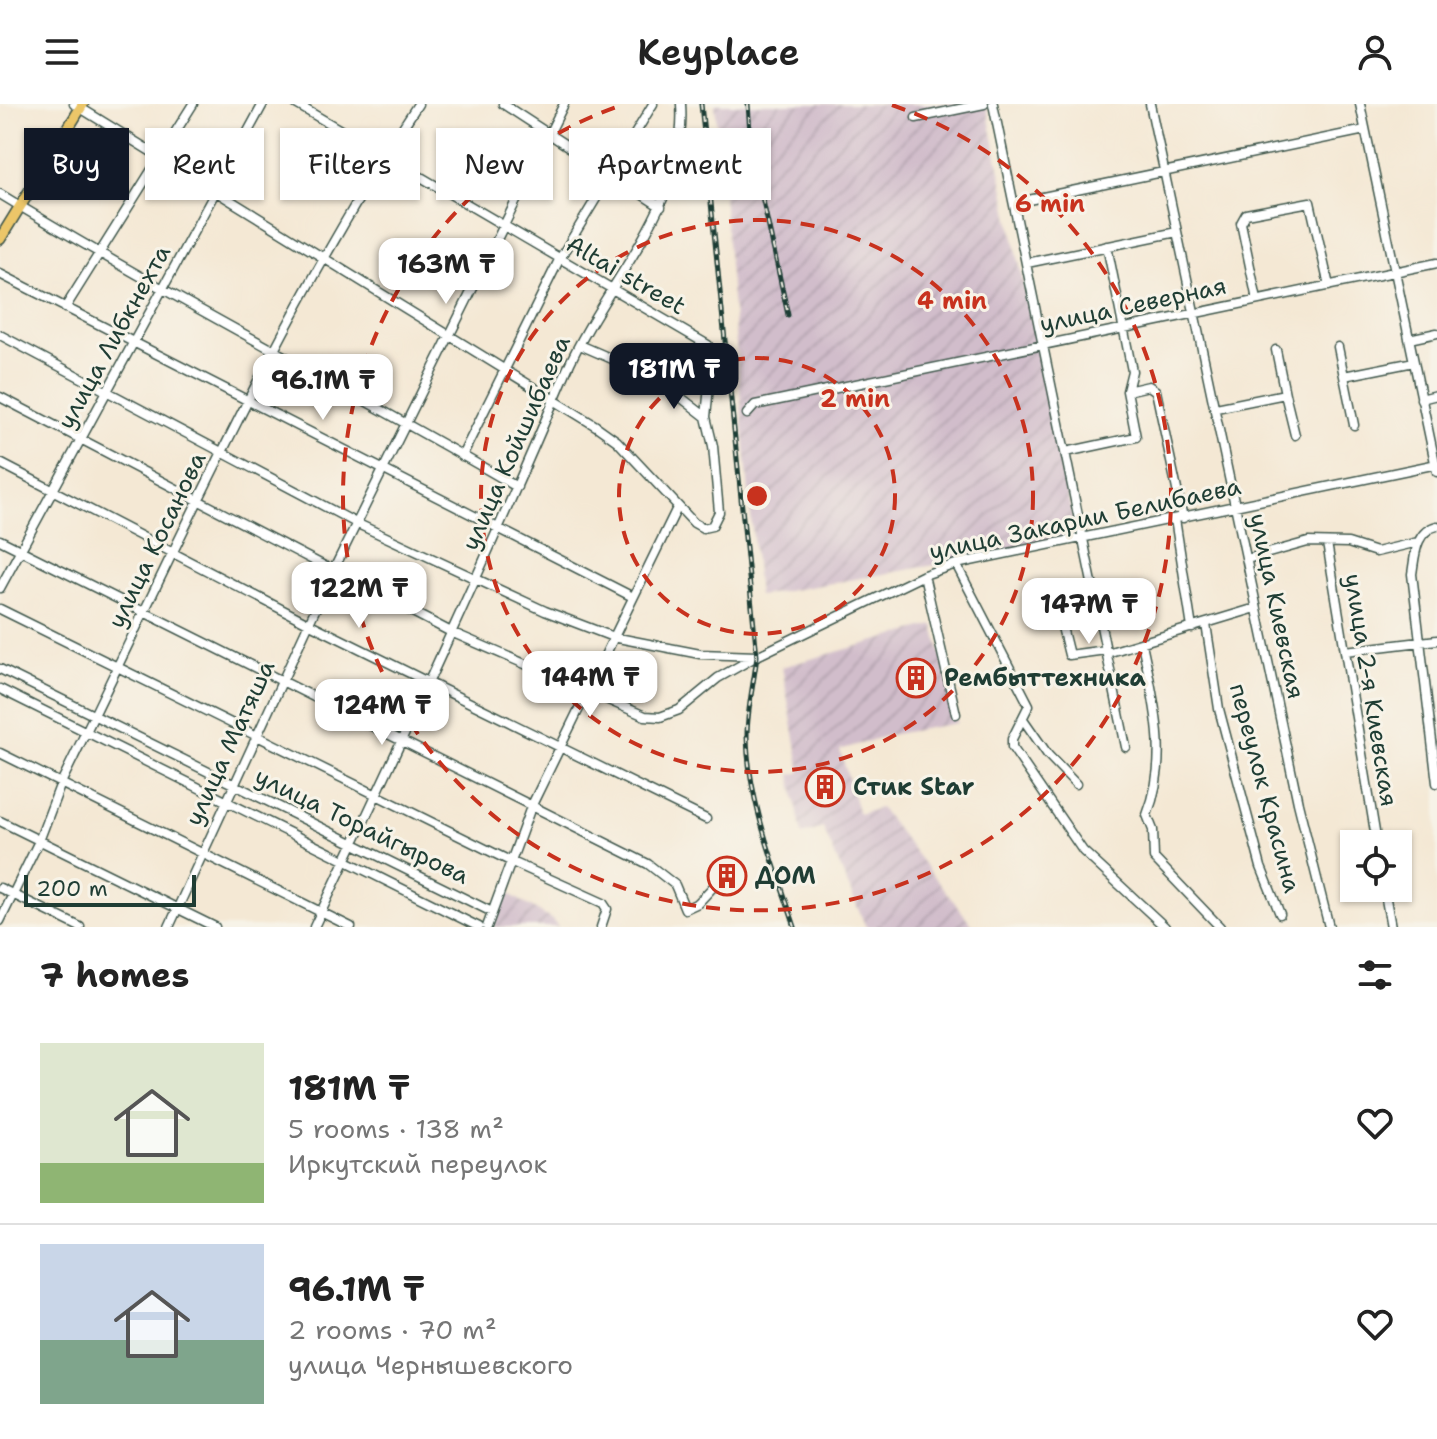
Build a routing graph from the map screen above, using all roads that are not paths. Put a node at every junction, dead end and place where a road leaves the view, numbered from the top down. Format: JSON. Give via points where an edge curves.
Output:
{"nodes":[{"id":1,"x":193,"y":104,"type":"edge"},
{"id":2,"x":263,"y":104,"type":"edge"},
{"id":3,"x":296,"y":104,"type":"edge"},
{"id":4,"x":418,"y":104,"type":"edge"},
{"id":5,"x":503,"y":104,"type":"edge"},
{"id":6,"x":564,"y":104,"type":"edge"},
{"id":7,"x":653,"y":104,"type":"edge"},
{"id":8,"x":681,"y":104,"type":"edge"},
{"id":9,"x":984,"y":104,"type":"edge"},
{"id":10,"x":993,"y":104,"type":"edge"},
{"id":11,"x":1150,"y":104,"type":"edge"},
{"id":12,"x":1360,"y":104,"type":"edge"},
{"id":13,"x":79,"y":105,"type":"edge"},
{"id":14,"x":308,"y":107,"type":"edge"},
{"id":15,"x":916,"y":118,"type":"dead end"},
{"id":16,"x":177,"y":128,"type":"edge"},
{"id":17,"x":250,"y":128,"type":"edge"},
{"id":18,"x":340,"y":128,"type":"edge"},
{"id":19,"x":402,"y":128,"type":"edge"},
{"id":20,"x":540,"y":128,"type":"edge"},
{"id":21,"x":552,"y":128,"type":"edge"},
{"id":22,"x":639,"y":128,"type":"edge"},
{"id":23,"x":1365,"y":130,"type":"junction"},
{"id":24,"x":145,"y":147,"type":"edge"},
{"id":25,"x":1163,"y":171,"type":"junction"},
{"id":26,"x":145,"y":178,"type":"edge"},
{"id":27,"x":420,"y":178,"type":"edge"},
{"id":28,"x":0,"y":194,"type":"edge"},
{"id":29,"x":211,"y":200,"type":"edge"},
{"id":30,"x":231,"y":200,"type":"edge"},
{"id":31,"x":358,"y":200,"type":"edge"},
{"id":32,"x":516,"y":200,"type":"edge"},
{"id":33,"x":596,"y":200,"type":"edge"},
{"id":34,"x":650,"y":200,"type":"edge"},
{"id":35,"x":1014,"y":203,"type":"junction"},
{"id":36,"x":20,"y":206,"type":"junction"},
{"id":37,"x":661,"y":207,"type":"junction"},
{"id":38,"x":503,"y":227,"type":"junction"},
{"id":39,"x":1177,"y":232,"type":"junction"},
{"id":40,"x":0,"y":239,"type":"edge"},
{"id":41,"x":1107,"y":246,"type":"junction"},
{"id":42,"x":97,"y":252,"type":"junction"},
{"id":43,"x":326,"y":257,"type":"junction"},
{"id":44,"x":559,"y":260,"type":"junction"},
{"id":45,"x":1027,"y":263,"type":"junction"},
{"id":46,"x":1437,"y":263,"type":"edge"},
{"id":47,"x":1395,"y":272,"type":"junction"},
{"id":48,"x":0,"y":274,"type":"edge"},
{"id":49,"x":1329,"y":286,"type":"junction"},
{"id":50,"x":164,"y":289,"type":"junction"},
{"id":51,"x":611,"y":289,"type":"junction"},
{"id":52,"x":1257,"y":300,"type":"junction"},
{"id":53,"x":65,"y":308,"type":"junction"},
{"id":54,"x":1196,"y":313,"type":"junction"},
{"id":55,"x":1123,"y":328,"type":"junction"},
{"id":56,"x":1437,"y":333,"type":"edge"},
{"id":57,"x":0,"y":335,"type":"edge"},
{"id":58,"x":449,"y":335,"type":"junction"},
{"id":59,"x":1409,"y":339,"type":"junction"},
{"id":60,"x":134,"y":342,"type":"junction"},
{"id":61,"x":1043,"y":344,"type":"junction"},
{"id":62,"x":580,"y":345,"type":"junction"},
{"id":63,"x":1338,"y":347,"type":"dead end"},
{"id":64,"x":272,"y":349,"type":"junction"},
{"id":65,"x":1276,"y":350,"type":"dead end"},
{"id":66,"x":1414,"y":362,"type":"junction"},
{"id":67,"x":506,"y":369,"type":"junction"},
{"id":68,"x":1344,"y":376,"type":"junction"},
{"id":69,"x":1127,"y":391,"type":"junction"},
{"id":70,"x":108,"y":392,"type":"junction"},
{"id":71,"x":1285,"y":394,"type":"junction"},
{"id":72,"x":1437,"y":395,"type":"edge"},
{"id":73,"x":0,"y":397,"type":"edge"},
{"id":74,"x":1421,"y":399,"type":"junction"},
{"id":75,"x":557,"y":400,"type":"junction"},
{"id":76,"x":247,"y":401,"type":"junction"},
{"id":77,"x":1216,"y":408,"type":"junction"},
{"id":78,"x":747,"y":414,"type":"dead end"},
{"id":79,"x":706,"y":417,"type":"junction"},
{"id":80,"x":408,"y":424,"type":"junction"},
{"id":81,"x":1354,"y":425,"type":"dead end"},
{"id":82,"x":1295,"y":435,"type":"dead end"},
{"id":83,"x":81,"y":440,"type":"junction"},
{"id":84,"x":222,"y":452,"type":"junction"},
{"id":85,"x":1066,"y":452,"type":"junction"},
{"id":86,"x":462,"y":456,"type":"junction"},
{"id":87,"x":0,"y":463,"type":"edge"},
{"id":88,"x":1437,"y":467,"type":"edge"},
{"id":89,"x":383,"y":471,"type":"junction"},
{"id":90,"x":517,"y":487,"type":"junction"},
{"id":91,"x":53,"y":491,"type":"junction"},
{"id":92,"x":199,"y":501,"type":"junction"},
{"id":93,"x":678,"y":506,"type":"junction"},
{"id":94,"x":1236,"y":506,"type":"junction"},
{"id":95,"x":1179,"y":518,"type":"junction"},
{"id":96,"x":358,"y":524,"type":"junction"},
{"id":97,"x":1437,"y":526,"type":"edge"},
{"id":98,"x":497,"y":528,"type":"junction"},
{"id":99,"x":1083,"y":539,"type":"junction"},
{"id":100,"x":0,"y":540,"type":"edge"},
{"id":101,"x":1418,"y":542,"type":"junction"},
{"id":102,"x":1327,"y":543,"type":"junction"},
{"id":103,"x":18,"y":550,"type":"junction"},
{"id":104,"x":175,"y":554,"type":"junction"},
{"id":105,"x":1247,"y":559,"type":"junction"},
{"id":106,"x":956,"y":564,"type":"junction"},
{"id":107,"x":333,"y":571,"type":"junction"},
{"id":108,"x":924,"y":575,"type":"junction"},
{"id":109,"x":477,"y":581,"type":"junction"},
{"id":110,"x":0,"y":588,"type":"edge"},
{"id":111,"x":633,"y":597,"type":"junction"},
{"id":112,"x":1096,"y":598,"type":"junction"},
{"id":113,"x":1256,"y":608,"type":"junction"},
{"id":114,"x":0,"y":609,"type":"edge"},
{"id":115,"x":145,"y":613,"type":"junction"},
{"id":116,"x":308,"y":623,"type":"junction"},
{"id":117,"x":1206,"y":624,"type":"junction"},
{"id":118,"x":1192,"y":628,"type":"junction"},
{"id":119,"x":451,"y":632,"type":"junction"},
{"id":120,"x":613,"y":637,"type":"junction"},
{"id":121,"x":1437,"y":640,"type":"edge"},
{"id":122,"x":1418,"y":642,"type":"junction"},
{"id":123,"x":1142,"y":643,"type":"junction"},
{"id":124,"x":1107,"y":651,"type":"junction"},
{"id":125,"x":1345,"y":651,"type":"junction"},
{"id":126,"x":757,"y":656,"type":"junction"},
{"id":127,"x":118,"y":667,"type":"junction"},
{"id":128,"x":0,"y":669,"type":"edge"},
{"id":129,"x":281,"y":681,"type":"junction"},
{"id":130,"x":427,"y":682,"type":"junction"},
{"id":131,"x":0,"y":689,"type":"edge"},
{"id":132,"x":586,"y":693,"type":"junction"},
{"id":133,"x":956,"y":714,"type":"dead end"},
{"id":134,"x":94,"y":716,"type":"junction"},
{"id":135,"x":1023,"y":719,"type":"junction"},
{"id":136,"x":85,"y":733,"type":"junction"},
{"id":137,"x":255,"y":735,"type":"junction"},
{"id":138,"x":403,"y":741,"type":"junction"},
{"id":139,"x":1126,"y":747,"type":"dead end"},
{"id":140,"x":558,"y":748,"type":"junction"},
{"id":141,"x":0,"y":753,"type":"edge"},
{"id":142,"x":61,"y":783,"type":"junction"},
{"id":143,"x":1437,"y":783,"type":"edge"},
{"id":144,"x":233,"y":784,"type":"junction"},
{"id":145,"x":1076,"y":784,"type":"dead end"},
{"id":146,"x":378,"y":795,"type":"junction"},
{"id":147,"x":225,"y":801,"type":"junction"},
{"id":148,"x":531,"y":807,"type":"junction"},
{"id":149,"x":706,"y":819,"type":"dead end"},
{"id":150,"x":0,"y":821,"type":"edge"},
{"id":151,"x":1375,"y":830,"type":"edge"},
{"id":152,"x":39,"y":841,"type":"junction"},
{"id":153,"x":354,"y":843,"type":"junction"},
{"id":154,"x":201,"y":853,"type":"junction"},
{"id":155,"x":347,"y":859,"type":"junction"},
{"id":156,"x":510,"y":861,"type":"junction"},
{"id":157,"x":731,"y":885,"type":"dead end"},
{"id":158,"x":0,"y":888,"type":"edge"},
{"id":159,"x":13,"y":894,"type":"junction"},
{"id":160,"x":1387,"y":902,"type":"edge"},
{"id":161,"x":176,"y":908,"type":"junction"},
{"id":162,"x":492,"y":912,"type":"junction"},
{"id":163,"x":321,"y":913,"type":"junction"},
{"id":164,"x":1280,"y":914,"type":"dead end"},
{"id":165,"x":0,"y":921,"type":"edge"},
{"id":166,"x":80,"y":927,"type":"edge"},
{"id":167,"x":169,"y":927,"type":"edge"},
{"id":168,"x":215,"y":927,"type":"edge"},
{"id":169,"x":314,"y":927,"type":"edge"},
{"id":170,"x":351,"y":927,"type":"edge"},
{"id":171,"x":479,"y":927,"type":"edge"},
{"id":172,"x":487,"y":927,"type":"edge"},
{"id":173,"x":601,"y":927,"type":"edge"},
{"id":174,"x":1165,"y":927,"type":"edge"},
{"id":175,"x":1220,"y":927,"type":"edge"},
{"id":176,"x":1329,"y":927,"type":"edge"},
{"id":177,"x":1391,"y":927,"type":"edge"}],
"edges":[{"from":1,"to":16,"type":"street"},
{"from":2,"to":17,"type":"street","name":"улица Либкнехта"},
{"from":3,"to":14,"type":"street","name":"Altai street"},
{"from":4,"to":19,"type":"street","name":"улица Косанова"},
{"from":5,"to":20,"type":"street"},
{"from":6,"to":21,"type":"street","name":"улица Матяша"},
{"from":7,"to":22,"type":"street"},
{"from":8,"to":37,"type":"street","name":"улица Койшибаева","via":[[681,127]]},
{"from":9,"to":15,"type":"street"},
{"from":10,"to":35,"type":"street"},
{"from":11,"to":25,"type":"street","name":"улица Киевская"},
{"from":12,"to":23,"type":"street"},
{"from":13,"to":24,"type":"street"},
{"from":13,"to":36,"type":"main road"},
{"from":14,"to":18,"type":"street","name":"Altai street"},
{"from":23,"to":25,"type":"street"},
{"from":23,"to":47,"type":"street"},
{"from":25,"to":35,"type":"street"},
{"from":25,"to":39,"type":"street","name":"улица Киевская"},
{"from":26,"to":42,"type":"street"},
{"from":27,"to":38,"type":"street","name":"Altai street"},
{"from":28,"to":36,"type":"street"},
{"from":29,"to":50,"type":"street","name":"улица Либкнехта"},
{"from":30,"to":43,"type":"street"},
{"from":31,"to":43,"type":"street","name":"улица Косанова"},
{"from":32,"to":38,"type":"street","name":"улица Матяша"},
{"from":33,"to":44,"type":"street"},
{"from":34,"to":37,"type":"street"},
{"from":35,"to":45,"type":"street"},
{"from":36,"to":40,"type":"main road"},
{"from":36,"to":42,"type":"street"},
{"from":37,"to":51,"type":"street","name":"улица Койшибаева"},
{"from":38,"to":44,"type":"street","name":"Altai street"},
{"from":38,"to":58,"type":"street","name":"улица Матяша"},
{"from":39,"to":41,"type":"street"},
{"from":39,"to":54,"type":"street","name":"улица Киевская"},
{"from":41,"to":45,"type":"street"},
{"from":41,"to":55,"type":"street"},
{"from":42,"to":50,"type":"street"},
{"from":42,"to":53,"type":"street"},
{"from":43,"to":58,"type":"street"},
{"from":43,"to":64,"type":"street","name":"улица Косанова"},
{"from":44,"to":51,"type":"street","name":"Altai street"},
{"from":44,"to":67,"type":"street"},
{"from":45,"to":61,"type":"street"},
{"from":46,"to":47,"type":"street","name":"улица Северная"},
{"from":47,"to":49,"type":"street","name":"улица Северная"},
{"from":47,"to":59,"type":"street"},
{"from":48,"to":53,"type":"street"},
{"from":49,"to":52,"type":"street","name":"улица Северная"},
{"from":49,"to":52,"type":"street","via":[[1311,203],[1276,208],[1242,219]]},
{"from":50,"to":60,"type":"street","name":"улица Либкнехта"},
{"from":50,"to":64,"type":"street"},
{"from":51,"to":62,"type":"street","name":"улица Койшибаева"},
{"from":51,"to":79,"type":"street","name":"Altai street","via":[[708,345],[712,355]]},
{"from":52,"to":54,"type":"street","name":"улица Северная"},
{"from":53,"to":60,"type":"street"},
{"from":54,"to":55,"type":"street","name":"улица Северная"},
{"from":54,"to":77,"type":"street","name":"улица Киевская"},
{"from":55,"to":61,"type":"street","name":"улица Северная"},
{"from":55,"to":69,"type":"street","via":[[1132,371]]},
{"from":56,"to":59,"type":"street"},
{"from":57,"to":70,"type":"street"},
{"from":58,"to":67,"type":"street"},
{"from":58,"to":80,"type":"street","name":"улица Матяша"},
{"from":59,"to":66,"type":"street"},
{"from":60,"to":70,"type":"street","name":"улица Либкнехта"},
{"from":60,"to":76,"type":"street"},
{"from":61,"to":78,"type":"street","name":"улица Северная","via":[[755,405]]},
{"from":61,"to":85,"type":"street"},
{"from":62,"to":75,"type":"street","name":"улица Койшибаева"},
{"from":62,"to":79,"type":"street","via":[[656,378]]},
{"from":63,"to":68,"type":"street"},
{"from":64,"to":76,"type":"street","name":"улица Косанова"},
{"from":64,"to":80,"type":"street"},
{"from":65,"to":71,"type":"street"},
{"from":66,"to":68,"type":"street"},
{"from":66,"to":74,"type":"street"},
{"from":67,"to":75,"type":"street"},
{"from":67,"to":86,"type":"street"},
{"from":68,"to":81,"type":"street"},
{"from":69,"to":85,"type":"street","via":[[1136,437]]},
{"from":69,"to":95,"type":"street","via":[[1149,386],[1156,391]]},
{"from":70,"to":83,"type":"street","name":"улица Либкнехта"},
{"from":70,"to":84,"type":"street"},
{"from":71,"to":77,"type":"street"},
{"from":71,"to":82,"type":"street"},
{"from":72,"to":74,"type":"street"},
{"from":73,"to":83,"type":"street"},
{"from":74,"to":88,"type":"street"},
{"from":75,"to":90,"type":"street","name":"улица Койшибаева"},
{"from":75,"to":93,"type":"street","via":[[617,441]]},
{"from":76,"to":84,"type":"street","name":"улица Косанова"},
{"from":76,"to":89,"type":"street"},
{"from":77,"to":94,"type":"street","name":"улица Киевская"},
{"from":79,"to":93,"type":"street","via":[[719,512],[712,526],[703,528]]},
{"from":80,"to":86,"type":"street"},
{"from":80,"to":89,"type":"street","name":"улица Матяша"},
{"from":83,"to":91,"type":"street","name":"улица Либкнехта"},
{"from":83,"to":92,"type":"street"},
{"from":84,"to":92,"type":"street","name":"улица Косанова"},
{"from":84,"to":96,"type":"street"},
{"from":85,"to":99,"type":"street"},
{"from":86,"to":90,"type":"street"},
{"from":87,"to":91,"type":"street"},
{"from":88,"to":94,"type":"street","name":"улица Закарии Белибаева"},
{"from":89,"to":96,"type":"street","name":"улица Матяша"},
{"from":89,"to":98,"type":"street"},
{"from":90,"to":98,"type":"street","name":"улица Койшибаева"},
{"from":91,"to":103,"type":"street","name":"улица Либкнехта"},
{"from":91,"to":104,"type":"street"},
{"from":92,"to":104,"type":"street","name":"улица Косанова"},
{"from":92,"to":107,"type":"street"},
{"from":93,"to":111,"type":"street"},
{"from":94,"to":95,"type":"street","name":"улица Закарии Белибаева"},
{"from":94,"to":105,"type":"street","name":"улица Киевская"},
{"from":95,"to":99,"type":"street","name":"улица Закарии Белибаева"},
{"from":95,"to":118,"type":"street"},
{"from":96,"to":107,"type":"street","name":"улица Матяша"},
{"from":96,"to":109,"type":"street"},
{"from":97,"to":101,"type":"street"},
{"from":98,"to":109,"type":"street","name":"улица Койшибаева"},
{"from":98,"to":111,"type":"street"},
{"from":99,"to":106,"type":"street","name":"улица Закарии Белибаева"},
{"from":99,"to":112,"type":"street"},
{"from":100,"to":103,"type":"street"},
{"from":101,"to":102,"type":"street","via":[[1376,552]]},
{"from":101,"to":122,"type":"street","via":[[1412,574]]},
{"from":102,"to":105,"type":"street","via":[[1308,542]]},
{"from":102,"to":125,"type":"street","name":"улица 2-я Киевская"},
{"from":103,"to":110,"type":"street","name":"улица Либкнехта"},
{"from":103,"to":115,"type":"street"},
{"from":104,"to":115,"type":"street","name":"улица Косанова"},
{"from":104,"to":116,"type":"street"},
{"from":105,"to":113,"type":"street","name":"улица Киевская"},
{"from":106,"to":108,"type":"street","name":"улица Закарии Белибаева"},
{"from":106,"to":135,"type":"street","via":[[1029,705]]},
{"from":107,"to":116,"type":"street","name":"улица Матяша"},
{"from":107,"to":119,"type":"street"},
{"from":108,"to":126,"type":"street","name":"улица Закарии Белибаева"},
{"from":108,"to":133,"type":"street"},
{"from":109,"to":119,"type":"street","name":"улица Койшибаева"},
{"from":109,"to":120,"type":"street"},
{"from":111,"to":120,"type":"street"},
{"from":112,"to":124,"type":"street"},
{"from":112,"to":124,"type":"street","via":[[1063,605],[1058,611],[1069,655]]},
{"from":113,"to":117,"type":"street"},
{"from":113,"to":176,"type":"street","name":"улица Киевская"},
{"from":114,"to":127,"type":"street"},
{"from":115,"to":127,"type":"street","name":"улица Косанова"},
{"from":115,"to":129,"type":"street"},
{"from":116,"to":129,"type":"street","name":"улица Матяша"},
{"from":116,"to":130,"type":"street"},
{"from":117,"to":118,"type":"street"},
{"from":117,"to":164,"type":"street","name":"переулок Красина","via":[[1219,709],[1268,891]]},
{"from":118,"to":123,"type":"street"},
{"from":119,"to":130,"type":"street","name":"улица Койшибаева"},
{"from":119,"to":132,"type":"street"},
{"from":120,"to":126,"type":"street","via":[[700,654]]},
{"from":120,"to":132,"type":"street"},
{"from":121,"to":122,"type":"street"},
{"from":122,"to":125,"type":"street"},
{"from":122,"to":143,"type":"street"},
{"from":123,"to":124,"type":"street"},
{"from":123,"to":175,"type":"street","via":[[1160,750],[1159,783],[1147,815],[1154,858]]},
{"from":124,"to":139,"type":"street"},
{"from":125,"to":151,"type":"street","name":"улица 2-я Киевская"},
{"from":126,"to":132,"type":"street","name":"улица Закарии Белибаева","via":[[718,678],[679,710],[660,717]]},
{"from":127,"to":134,"type":"street","name":"улица Косанова"},
{"from":127,"to":137,"type":"street"},
{"from":128,"to":134,"type":"street","name":"улица Торайгырова"},
{"from":129,"to":137,"type":"street","name":"улица Матяша"},
{"from":129,"to":138,"type":"street"},
{"from":130,"to":138,"type":"street","name":"улица Койшибаева"},
{"from":130,"to":140,"type":"street"},
{"from":131,"to":136,"type":"street","name":"улица Торайгырова"},
{"from":132,"to":140,"type":"street"},
{"from":134,"to":136,"type":"street","name":"улица Косанова"},
{"from":134,"to":144,"type":"street","name":"улица Торайгырова"},
{"from":135,"to":145,"type":"street"},
{"from":135,"to":174,"type":"street","via":[[1010,743],[1078,845]]},
{"from":136,"to":142,"type":"street","name":"улица Косанова"},
{"from":136,"to":147,"type":"street","name":"улица Торайгырова"},
{"from":137,"to":144,"type":"street","name":"улица Матяша"},
{"from":137,"to":146,"type":"street"},
{"from":138,"to":146,"type":"street","name":"улица Койшибаева"},
{"from":138,"to":148,"type":"street"},
{"from":140,"to":148,"type":"street"},
{"from":140,"to":149,"type":"street"},
{"from":141,"to":142,"type":"street"},
{"from":142,"to":152,"type":"street","name":"улица Косанова"},
{"from":142,"to":154,"type":"street"},
{"from":144,"to":147,"type":"street","name":"улица Матяша"},
{"from":144,"to":153,"type":"street","name":"улица Торайгырова"},
{"from":146,"to":153,"type":"street","name":"улица Койшибаева"},
{"from":146,"to":156,"type":"street"},
{"from":147,"to":154,"type":"street","name":"улица Матяша"},
{"from":147,"to":155,"type":"street","name":"улица Торайгырова"},
{"from":148,"to":156,"type":"street"},
{"from":148,"to":157,"type":"street","via":[[648,864],[675,885],[685,909],[713,887]]},
{"from":150,"to":152,"type":"street"},
{"from":152,"to":159,"type":"street","name":"улица Косанова"},
{"from":152,"to":161,"type":"street"},
{"from":153,"to":155,"type":"street","name":"улица Койшибаева"},
{"from":153,"to":162,"type":"street","name":"улица Торайгырова"},
{"from":154,"to":161,"type":"street","name":"улица Матяша"},
{"from":154,"to":163,"type":"street"},
{"from":155,"to":163,"type":"street","name":"улица Койшибаева"},
{"from":155,"to":171,"type":"street","name":"улица Торайгырова"},
{"from":156,"to":162,"type":"street"},
{"from":156,"to":173,"type":"street","via":[[603,903],[607,909]]},
{"from":158,"to":159,"type":"street"},
{"from":159,"to":165,"type":"street","name":"улица Косанова"},
{"from":159,"to":166,"type":"street"},
{"from":160,"to":177,"type":"street"},
{"from":161,"to":167,"type":"street","name":"улица Матяша"},
{"from":161,"to":168,"type":"street"},
{"from":162,"to":172,"type":"street"},
{"from":163,"to":169,"type":"street","name":"улица Койшибаева"},
{"from":163,"to":170,"type":"street"}]}
